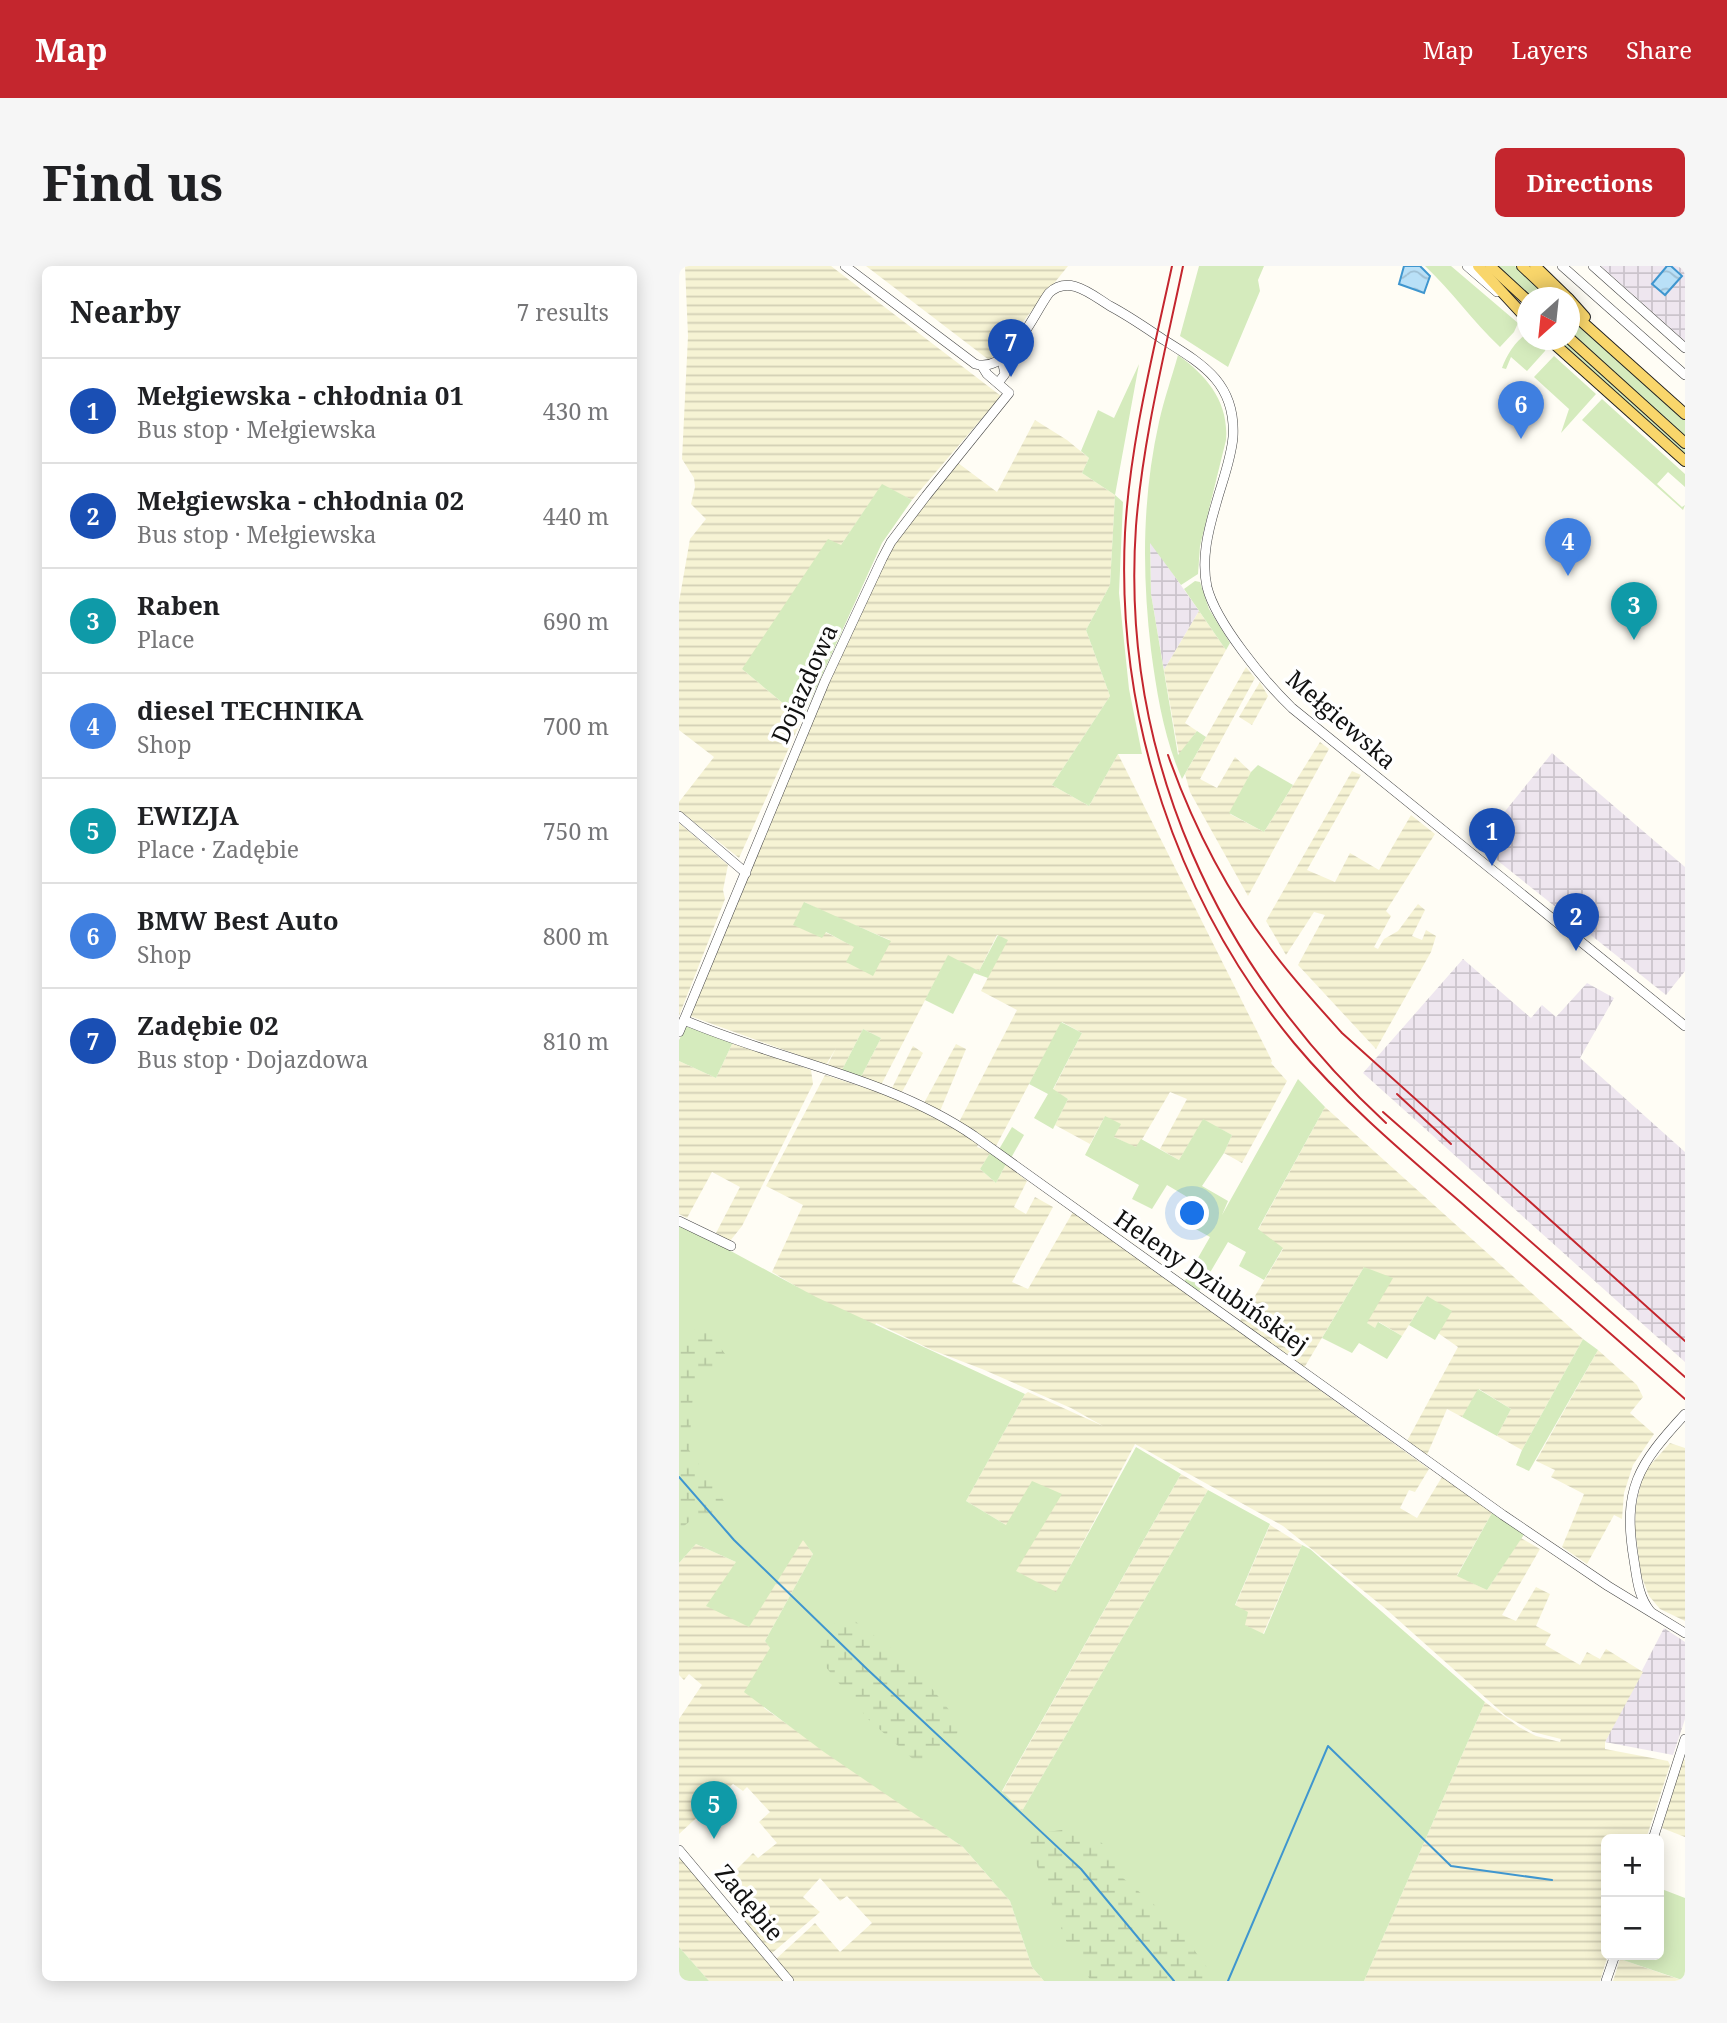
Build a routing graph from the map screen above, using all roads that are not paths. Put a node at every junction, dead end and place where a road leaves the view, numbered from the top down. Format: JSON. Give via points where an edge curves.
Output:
{"nodes":[{"id":1,"x":845,"y":266,"type":"edge"},
{"id":2,"x":1467,"y":266,"type":"edge"},
{"id":3,"x":1478,"y":266,"type":"edge"},
{"id":4,"x":1490,"y":266,"type":"edge"},
{"id":5,"x":1522,"y":266,"type":"edge"},
{"id":6,"x":1535,"y":266,"type":"edge"},
{"id":7,"x":1562,"y":266,"type":"edge"},
{"id":8,"x":1593,"y":266,"type":"edge"},
{"id":9,"x":1544,"y":287,"type":"edge"},
{"id":10,"x":1557,"y":287,"type":"edge"},
{"id":11,"x":1517,"y":290,"type":"edge"},
{"id":12,"x":1517,"y":308,"type":"edge"},
{"id":13,"x":1517,"y":310,"type":"edge"},
{"id":14,"x":1580,"y":311,"type":"edge"},
{"id":15,"x":1580,"y":319,"type":"edge"},
{"id":16,"x":1607,"y":344,"type":"junction"},
{"id":17,"x":1580,"y":347,"type":"edge"},
{"id":18,"x":1685,"y":348,"type":"edge"},
{"id":19,"x":1561,"y":350,"type":"edge"},
{"id":20,"x":1002,"y":360,"type":"junction"},
{"id":21,"x":982,"y":366,"type":"junction"},
{"id":22,"x":1685,"y":375,"type":"edge"},
{"id":23,"x":998,"y":383,"type":"junction"},
{"id":24,"x":1685,"y":414,"type":"edge"},
{"id":25,"x":1685,"y":443,"type":"edge"},
{"id":26,"x":1685,"y":461,"type":"edge"},
{"id":27,"x":679,"y":816,"type":"edge"},
{"id":28,"x":746,"y":873,"type":"junction"},
{"id":29,"x":684,"y":1020,"type":"junction"},
{"id":30,"x":1685,"y":1026,"type":"edge"},
{"id":31,"x":679,"y":1032,"type":"edge"},
{"id":32,"x":679,"y":1221,"type":"edge"},
{"id":33,"x":731,"y":1246,"type":"dead end"},
{"id":34,"x":1685,"y":1414,"type":"edge"},
{"id":35,"x":1638,"y":1585,"type":"junction"},
{"id":36,"x":1620,"y":1593,"type":"junction"},
{"id":37,"x":1652,"y":1612,"type":"junction"},
{"id":38,"x":1685,"y":1633,"type":"edge"},
{"id":39,"x":1685,"y":1739,"type":"edge"},
{"id":40,"x":1655,"y":1834,"type":"edge"},
{"id":41,"x":679,"y":1850,"type":"edge"},
{"id":42,"x":1613,"y":1960,"type":"edge"},
{"id":43,"x":789,"y":1981,"type":"edge"},
{"id":44,"x":1606,"y":1981,"type":"edge"}],
"edges":[{"from":1,"to":21,"type":"street","via":[[968,361]]},
{"from":2,"to":13,"type":"street"},
{"from":3,"to":12,"type":"main road"},
{"from":4,"to":11,"type":"main road"},
{"from":5,"to":9,"type":"main road"},
{"from":6,"to":10,"type":"main road"},
{"from":7,"to":22,"type":"street"},
{"from":8,"to":18,"type":"street"},
{"from":14,"to":16,"type":"main road"},
{"from":15,"to":16,"type":"main road"},
{"from":16,"to":24,"type":"main road"},
{"from":17,"to":25,"type":"main road"},
{"from":19,"to":26,"type":"main road"},
{"from":20,"to":21,"type":"street"},
{"from":20,"to":23,"type":"street","via":[[1005,374]]},
{"from":20,"to":30,"type":"street","name":"Mełgiewska","via":[[1049,293],[1069,285],[1129,317],[1212,373],[1228,400],[1233,434],[1208,534],[1206,576],[1213,603],[1237,641],[1292,708]]},
{"from":21,"to":23,"type":"street"},
{"from":23,"to":28,"type":"street","name":"Dojazdowa","via":[[1009,393],[882,559],[825,681]]},
{"from":27,"to":28,"type":"street"},
{"from":28,"to":29,"type":"street","name":"Dojazdowa"},
{"from":29,"to":31,"type":"street","name":"Dojazdowa"},
{"from":29,"to":36,"type":"street","name":"Heleny Dziubińskiej","via":[[911,1100],[940,1115],[1511,1521]]},
{"from":32,"to":33,"type":"street"},
{"from":34,"to":35,"type":"street","via":[[1648,1458],[1632,1493],[1629,1526]]},
{"from":35,"to":36,"type":"street","via":[[1630,1593]]},
{"from":35,"to":37,"type":"street"},
{"from":36,"to":37,"type":"street","name":"Heleny Dziubińskiej"},
{"from":37,"to":38,"type":"street","name":"Heleny Dziubińskiej"},
{"from":39,"to":40,"type":"street"},
{"from":41,"to":43,"type":"street","name":"Zadębie"},
{"from":42,"to":44,"type":"street"}]}
